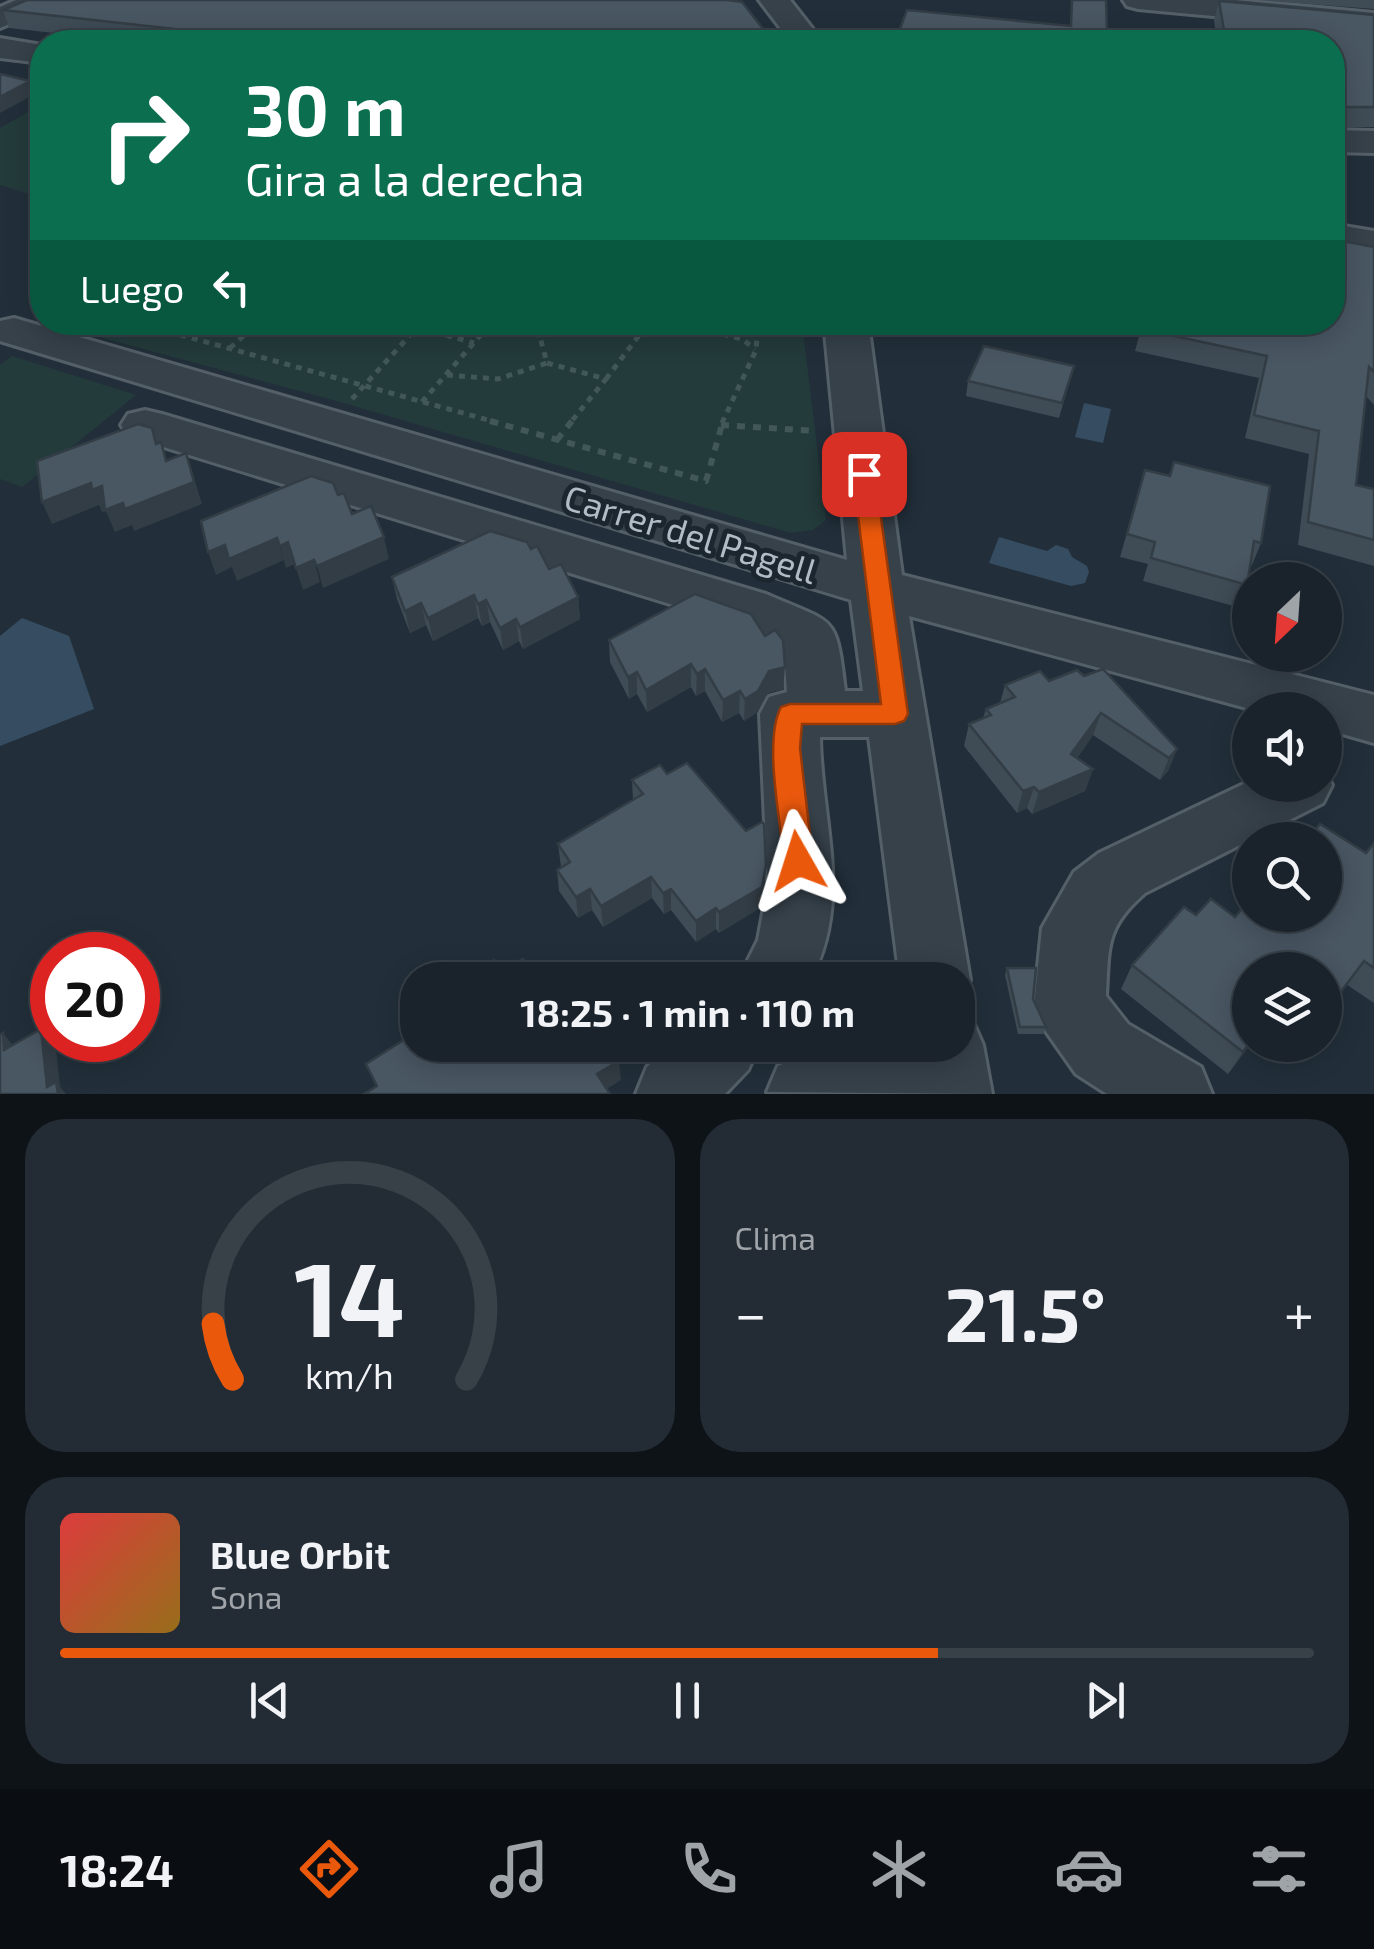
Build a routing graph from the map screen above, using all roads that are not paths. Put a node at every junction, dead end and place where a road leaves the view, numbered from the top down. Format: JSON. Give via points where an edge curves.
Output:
{"nodes":[{"id":1,"x":40,"y":0,"type":"edge"},
{"id":2,"x":774,"y":0,"type":"edge"},
{"id":3,"x":1138,"y":0,"type":"edge"},
{"id":4,"x":0,"y":20,"type":"edge"},
{"id":5,"x":1374,"y":22,"type":"edge"},
{"id":6,"x":798,"y":30,"type":"edge"},
{"id":7,"x":0,"y":48,"type":"edge"},
{"id":8,"x":30,"y":52,"type":"edge"},
{"id":9,"x":1345,"y":141,"type":"edge"},
{"id":10,"x":1374,"y":142,"type":"edge"},
{"id":11,"x":1345,"y":238,"type":"edge"},
{"id":12,"x":1374,"y":243,"type":"edge"},
{"id":13,"x":45,"y":335,"type":"edge"},
{"id":14,"x":848,"y":335,"type":"edge"},
{"id":15,"x":145,"y":424,"type":"edge"},
{"id":16,"x":878,"y":588,"type":"junction"},
{"id":17,"x":818,"y":714,"type":"junction"},
{"id":18,"x":895,"y":714,"type":"junction"},
{"id":19,"x":1374,"y":718,"type":"edge"},
{"id":20,"x":1267,"y":802,"type":"edge"},
{"id":21,"x":787,"y":962,"type":"edge"},
{"id":22,"x":920,"y":962,"type":"edge"},
{"id":23,"x":705,"y":1062,"type":"edge"},
{"id":24,"x":949,"y":1062,"type":"edge"},
{"id":25,"x":818,"y":1077,"type":"edge"},
{"id":26,"x":674,"y":1094,"type":"edge"},
{"id":27,"x":913,"y":1094,"type":"edge"},
{"id":28,"x":954,"y":1094,"type":"edge"},
{"id":29,"x":1174,"y":1094,"type":"edge"}],
"edges":[{"from":1,"to":4,"type":"street"},
{"from":2,"to":6,"type":"street"},
{"from":3,"to":5,"type":"street"},
{"from":7,"to":8,"type":"street"},
{"from":9,"to":10,"type":"street"},
{"from":11,"to":12,"type":"street"},
{"from":13,"to":16,"type":"street","name":"Carrer del Pagell"},
{"from":14,"to":16,"type":"street"},
{"from":15,"to":17,"type":"street","via":[[747,608],[811,637]]},
{"from":16,"to":18,"type":"street"},
{"from":16,"to":19,"type":"street","name":"Carrer del Pagell"},
{"from":17,"to":18,"type":"street"},
{"from":17,"to":21,"type":"street","via":[[790,714],[787,748],[802,899]]},
{"from":18,"to":22,"type":"street"},
{"from":20,"to":29,"type":"street","via":[[1122,874],[1098,893],[1076,928],[1070,1006],[1102,1050]]},
{"from":23,"to":26,"type":"street"},
{"from":24,"to":28,"type":"street"},
{"from":25,"to":27,"type":"street","via":[[892,1083]]}]}
